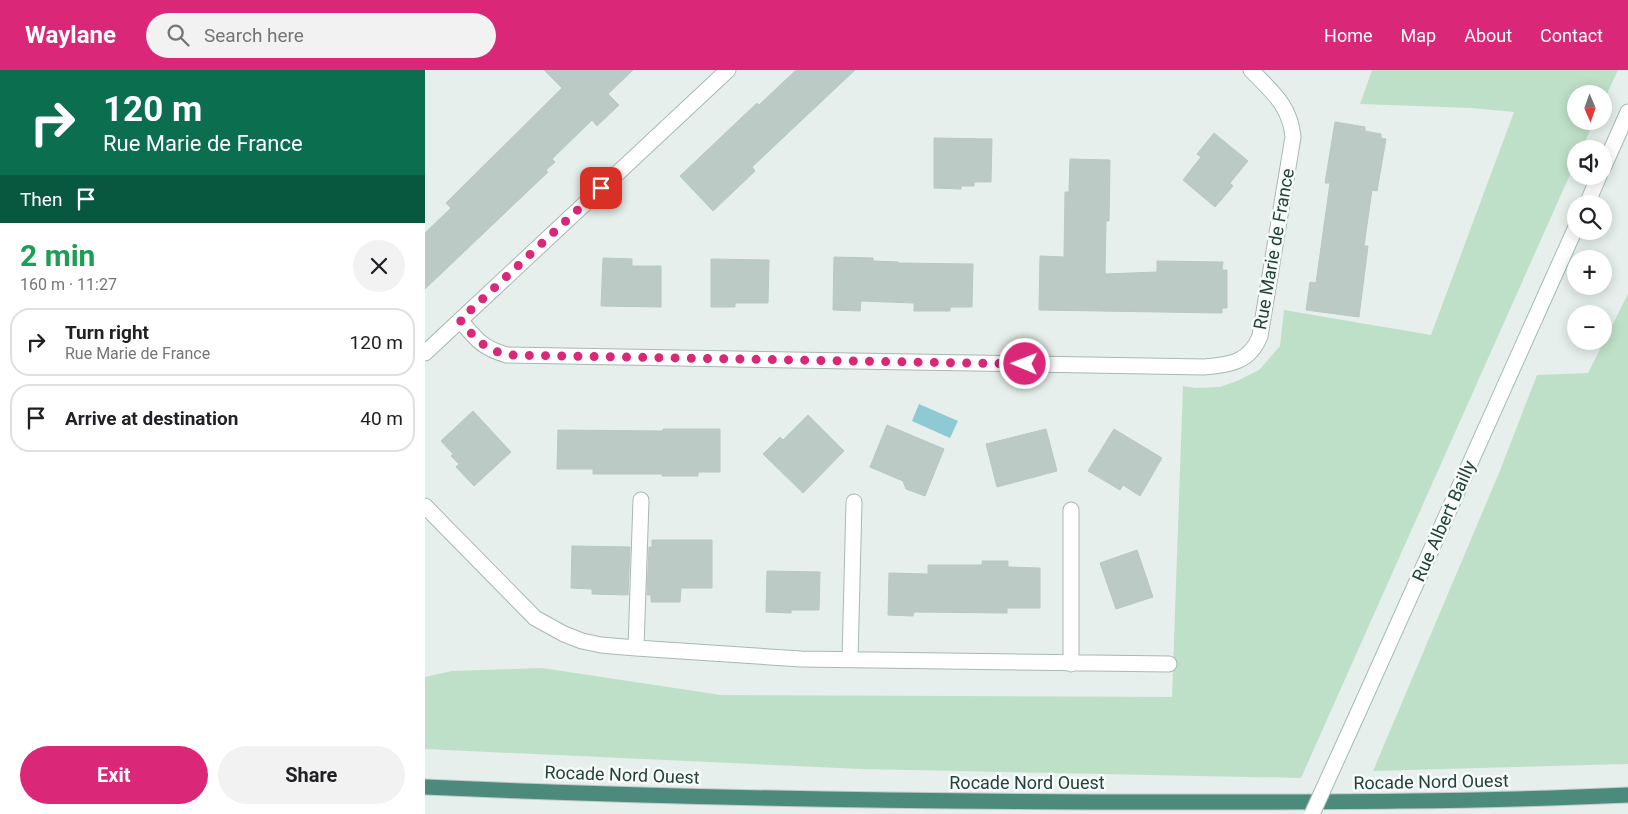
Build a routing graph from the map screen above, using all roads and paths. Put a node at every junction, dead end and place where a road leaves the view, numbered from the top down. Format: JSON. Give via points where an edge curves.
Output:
{"nodes":[{"id":1,"x":728,"y":70,"type":"edge"},
{"id":2,"x":1251,"y":70,"type":"edge"},
{"id":3,"x":1628,"y":112,"type":"edge"},
{"id":4,"x":1612,"y":148,"type":"edge"},
{"id":5,"x":1571,"y":240,"type":"edge"},
{"id":6,"x":460,"y":320,"type":"junction"},
{"id":7,"x":425,"y":353,"type":"edge"},
{"id":8,"x":641,"y":500,"type":"dead end"},
{"id":9,"x":855,"y":502,"type":"dead end"},
{"id":10,"x":425,"y":506,"type":"edge"},
{"id":11,"x":1071,"y":510,"type":"dead end"},
{"id":12,"x":636,"y":648,"type":"junction"},
{"id":13,"x":850,"y":660,"type":"junction"},
{"id":14,"x":1071,"y":664,"type":"junction"},
{"id":15,"x":1169,"y":664,"type":"dead end"},
{"id":16,"x":425,"y":787,"type":"edge"},
{"id":17,"x":1628,"y":795,"type":"edge"},
{"id":18,"x":1312,"y":814,"type":"edge"}],
"edges":[{"from":1,"to":6,"type":"street"},
{"from":2,"to":6,"type":"street","name":"Rue Marie de France","via":[[1287,111],[1293,137],[1260,336],[1247,356],[1235,363],[1204,367],[507,355],[479,342]]},
{"from":3,"to":4,"type":"street"},
{"from":5,"to":18,"type":"street","name":"Rue Albert Bailly","bridge":true},
{"from":6,"to":7,"type":"street"},
{"from":8,"to":12,"type":"street"},
{"from":9,"to":13,"type":"street"},
{"from":10,"to":12,"type":"street","via":[[524,607],[549,627],[582,641]]},
{"from":11,"to":14,"type":"street"},
{"from":12,"to":13,"type":"street"},
{"from":13,"to":14,"type":"street"},
{"from":14,"to":15,"type":"street"},
{"from":16,"to":17,"type":"highway","name":"Rocade Nord Ouest","via":[[1013,802],[1430,802]]}]}
